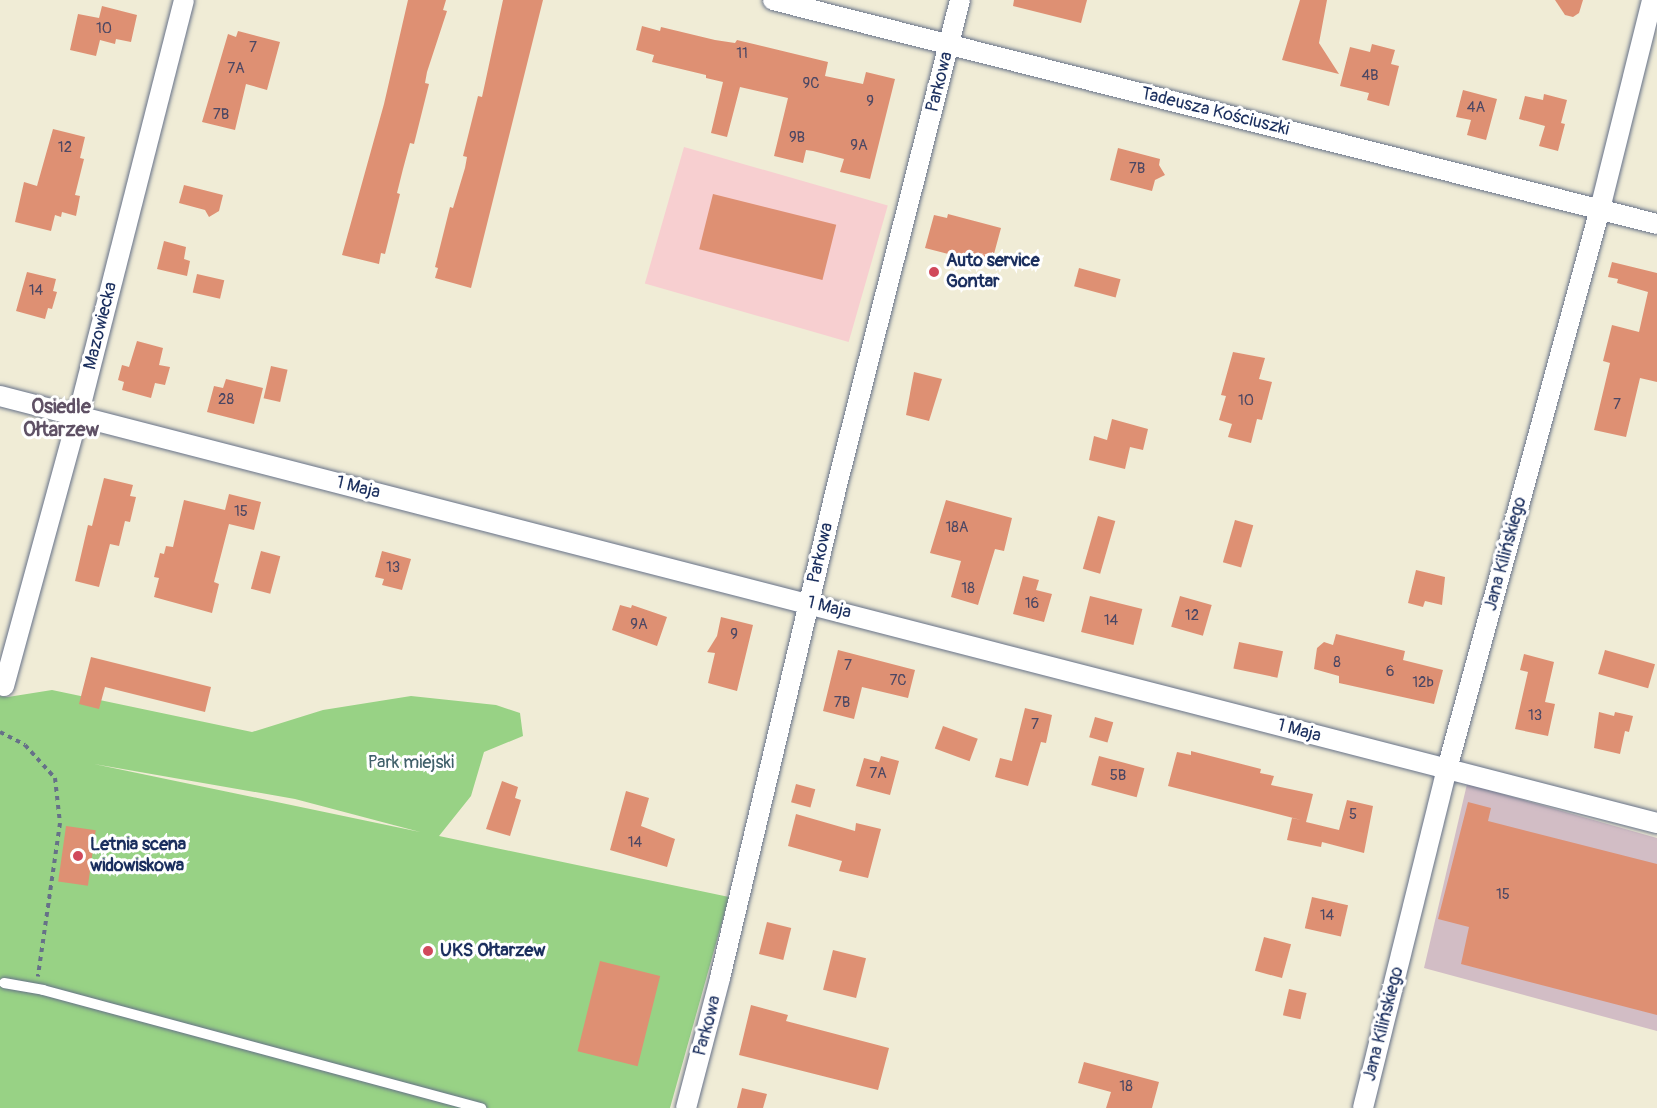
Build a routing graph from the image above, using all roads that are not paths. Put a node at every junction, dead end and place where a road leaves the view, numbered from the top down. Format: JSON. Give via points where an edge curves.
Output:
{"nodes":[{"id":1,"x":184,"y":0,"type":"edge"},
{"id":2,"x":773,"y":0,"type":"edge"},
{"id":3,"x":960,"y":0,"type":"edge"},
{"id":4,"x":1652,"y":0,"type":"edge"},
{"id":5,"x":949,"y":44,"type":"junction"},
{"id":6,"x":1600,"y":209,"type":"junction"},
{"id":7,"x":1657,"y":224,"type":"edge"},
{"id":8,"x":0,"y":396,"type":"edge"},
{"id":9,"x":78,"y":416,"type":"junction"},
{"id":10,"x":809,"y":604,"type":"junction"},
{"id":11,"x":4,"y":686,"type":"dead end"},
{"id":12,"x":1447,"y":769,"type":"junction"},
{"id":13,"x":1657,"y":822,"type":"edge"},
{"id":14,"x":4,"y":983,"type":"dead end"},
{"id":15,"x":481,"y":1108,"type":"edge"},
{"id":16,"x":686,"y":1108,"type":"edge"},
{"id":17,"x":1363,"y":1108,"type":"edge"}],
"edges":[{"from":1,"to":9,"type":"street","name":"Mazowiecka"},
{"from":2,"to":5,"type":"street","name":"Tadeusza Kościuszki"},
{"from":3,"to":5,"type":"street","name":"Parkowa"},
{"from":4,"to":6,"type":"street","name":"Jana Kilińskiego"},
{"from":5,"to":6,"type":"street","name":"Tadeusza Kościuszki"},
{"from":5,"to":10,"type":"street","name":"Parkowa"},
{"from":6,"to":7,"type":"street","name":"Tadeusza Kościuszki"},
{"from":6,"to":12,"type":"street","name":"Jana Kilińskiego"},
{"from":8,"to":9,"type":"street","name":"1 Maja"},
{"from":9,"to":10,"type":"street","name":"1 Maja"},
{"from":9,"to":11,"type":"street","name":"Mazowiecka"},
{"from":10,"to":12,"type":"street","name":"1 Maja"},
{"from":10,"to":16,"type":"street","name":"Parkowa"},
{"from":12,"to":13,"type":"street","name":"1 Maja"},
{"from":12,"to":17,"type":"street","name":"Jana Kilińskiego"},
{"from":14,"to":15,"type":"lane","via":[[37,988]]}]}
